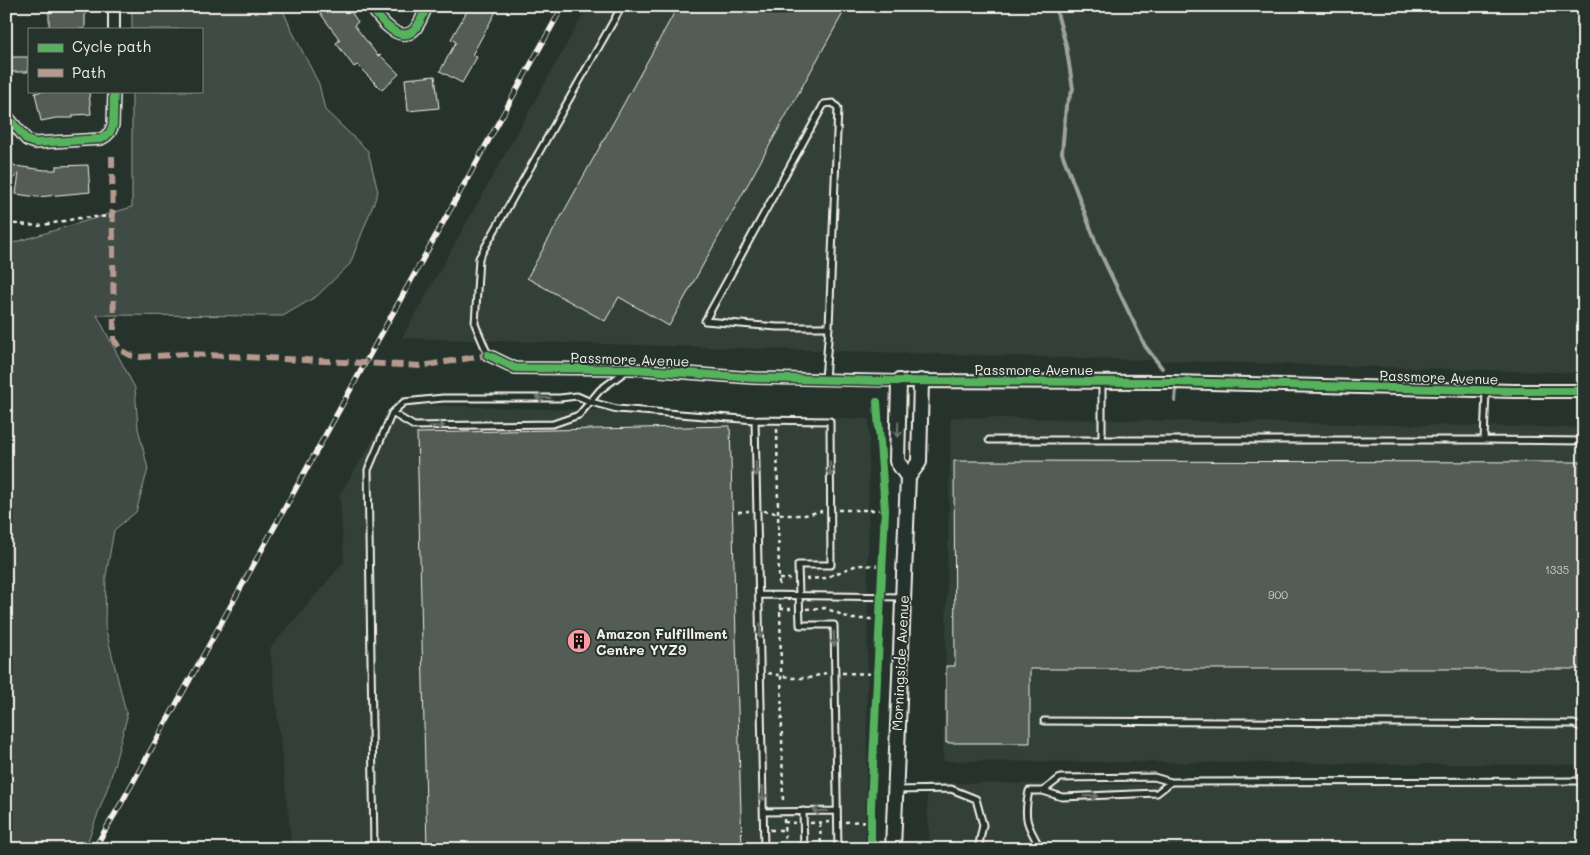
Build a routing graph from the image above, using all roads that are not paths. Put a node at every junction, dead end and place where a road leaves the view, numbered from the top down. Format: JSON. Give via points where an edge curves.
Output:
{"nodes":[{"id":1,"x":114,"y":6,"type":"edge"},
{"id":2,"x":371,"y":6,"type":"edge"},
{"id":3,"x":622,"y":6,"type":"edge"},
{"id":4,"x":426,"y":8,"type":"edge"},
{"id":5,"x":114,"y":28,"type":"edge"},
{"id":6,"x":114,"y":92,"type":"edge"},
{"id":7,"x":6,"y":115,"type":"edge"},
{"id":8,"x":829,"y":327,"type":"junction"},
{"id":9,"x":488,"y":355,"type":"joint"},
{"id":10,"x":628,"y":369,"type":"junction"},
{"id":11,"x":825,"y":380,"type":"junction"},
{"id":12,"x":899,"y":381,"type":"junction"},
{"id":13,"x":921,"y":381,"type":"junction"},
{"id":14,"x":1102,"y":382,"type":"junction"},
{"id":15,"x":1486,"y":390,"type":"junction"},
{"id":16,"x":1584,"y":391,"type":"edge"},
{"id":17,"x":591,"y":402,"type":"junction"},
{"id":18,"x":392,"y":413,"type":"junction"},
{"id":19,"x":755,"y":420,"type":"junction"},
{"id":20,"x":989,"y":440,"type":"dead end"},
{"id":21,"x":1102,"y":440,"type":"junction"},
{"id":22,"x":1484,"y":440,"type":"junction"},
{"id":23,"x":1584,"y":441,"type":"edge"},
{"id":24,"x":908,"y":477,"type":"junction"},
{"id":25,"x":759,"y":595,"type":"junction"},
{"id":26,"x":799,"y":595,"type":"junction"},
{"id":27,"x":903,"y":597,"type":"junction"},
{"id":28,"x":1044,"y":721,"type":"dead end"},
{"id":29,"x":1584,"y":729,"type":"edge"},
{"id":30,"x":1584,"y":781,"type":"edge"},
{"id":31,"x":1171,"y":782,"type":"junction"},
{"id":32,"x":895,"y":790,"type":"junction"},
{"id":33,"x":1043,"y":791,"type":"junction"},
{"id":34,"x":803,"y":811,"type":"junction"},
{"id":35,"x":837,"y":811,"type":"junction"},
{"id":36,"x":763,"y":812,"type":"junction"},
{"id":37,"x":374,"y":849,"type":"edge"},
{"id":38,"x":764,"y":849,"type":"edge"},
{"id":39,"x":804,"y":849,"type":"edge"},
{"id":40,"x":838,"y":849,"type":"edge"},
{"id":41,"x":893,"y":849,"type":"edge"},
{"id":42,"x":978,"y":849,"type":"edge"},
{"id":43,"x":1041,"y":849,"type":"edge"}],
"edges":[{"from":1,"to":5,"type":"street"},
{"from":2,"to":4,"type":"street","via":[[381,22],[402,34],[416,29]]},
{"from":3,"to":9,"type":"lane","via":[[479,258],[475,324]]},
{"from":6,"to":7,"type":"street","via":[[110,132],[101,139],[35,143],[27,140]]},
{"from":8,"to":8,"type":"lane","via":[[838,108],[833,103],[824,104],[705,321],[777,327]]},
{"from":8,"to":11,"type":"lane"},
{"from":9,"to":10,"type":"street","name":"Passmore Avenue","via":[[515,368]]},
{"from":10,"to":11,"type":"street","name":"Passmore Avenue"},
{"from":10,"to":17,"type":"lane","via":[[600,390]]},
{"from":11,"to":12,"type":"street","name":"Passmore Avenue"},
{"from":12,"to":13,"type":"street","name":"Passmore Avenue"},
{"from":12,"to":24,"type":"main road","name":"Morningside Avenue","one_way":true,"via":[[897,461]]},
{"from":13,"to":14,"type":"street","name":"Passmore Avenue"},
{"from":13,"to":24,"type":"main road","name":"Morningside Avenue","via":[[919,462]]},
{"from":14,"to":15,"type":"street","name":"Passmore Avenue"},
{"from":14,"to":21,"type":"lane"},
{"from":15,"to":16,"type":"street","name":"Passmore Avenue"},
{"from":15,"to":22,"type":"lane"},
{"from":17,"to":18,"type":"lane","one_way":true,"via":[[577,396],[443,398],[404,402]]},
{"from":18,"to":17,"type":"lane","one_way":true,"via":[[414,426],[553,424],[579,415]]},
{"from":17,"to":19,"type":"lane","via":[[617,409]]},
{"from":18,"to":37,"type":"lane","via":[[368,470]]},
{"from":19,"to":25,"type":"lane","one_way":true},
{"from":19,"to":26,"type":"lane","one_way":true,"via":[[830,421],[831,565],[798,566]]},
{"from":20,"to":21,"type":"lane"},
{"from":21,"to":22,"type":"lane"},
{"from":22,"to":23,"type":"lane"},
{"from":24,"to":27,"type":"main road","name":"Morningside Avenue"},
{"from":25,"to":26,"type":"lane"},
{"from":25,"to":36,"type":"lane","one_way":true},
{"from":26,"to":27,"type":"lane"},
{"from":26,"to":35,"type":"lane","one_way":true,"via":[[800,625],[834,625]]},
{"from":27,"to":32,"type":"main road","name":"Morningside Avenue"},
{"from":28,"to":29,"type":"lane","via":[[1574,724]]},
{"from":30,"to":31,"type":"lane"},
{"from":33,"to":31,"type":"lane","one_way":true,"via":[[1062,797],[1157,793]]},
{"from":31,"to":33,"type":"lane","via":[[1154,777],[1060,778]]},
{"from":32,"to":41,"type":"main road","name":"Morningside Avenue"},
{"from":32,"to":42,"type":"lane","via":[[951,789],[976,799],[983,825]]},
{"from":33,"to":43,"type":"lane","via":[[1029,791],[1026,805],[1027,826]]},
{"from":35,"to":34,"type":"lane","one_way":true},
{"from":34,"to":36,"type":"lane"},
{"from":34,"to":39,"type":"lane"},
{"from":35,"to":40,"type":"lane"},
{"from":36,"to":38,"type":"lane"}]}
